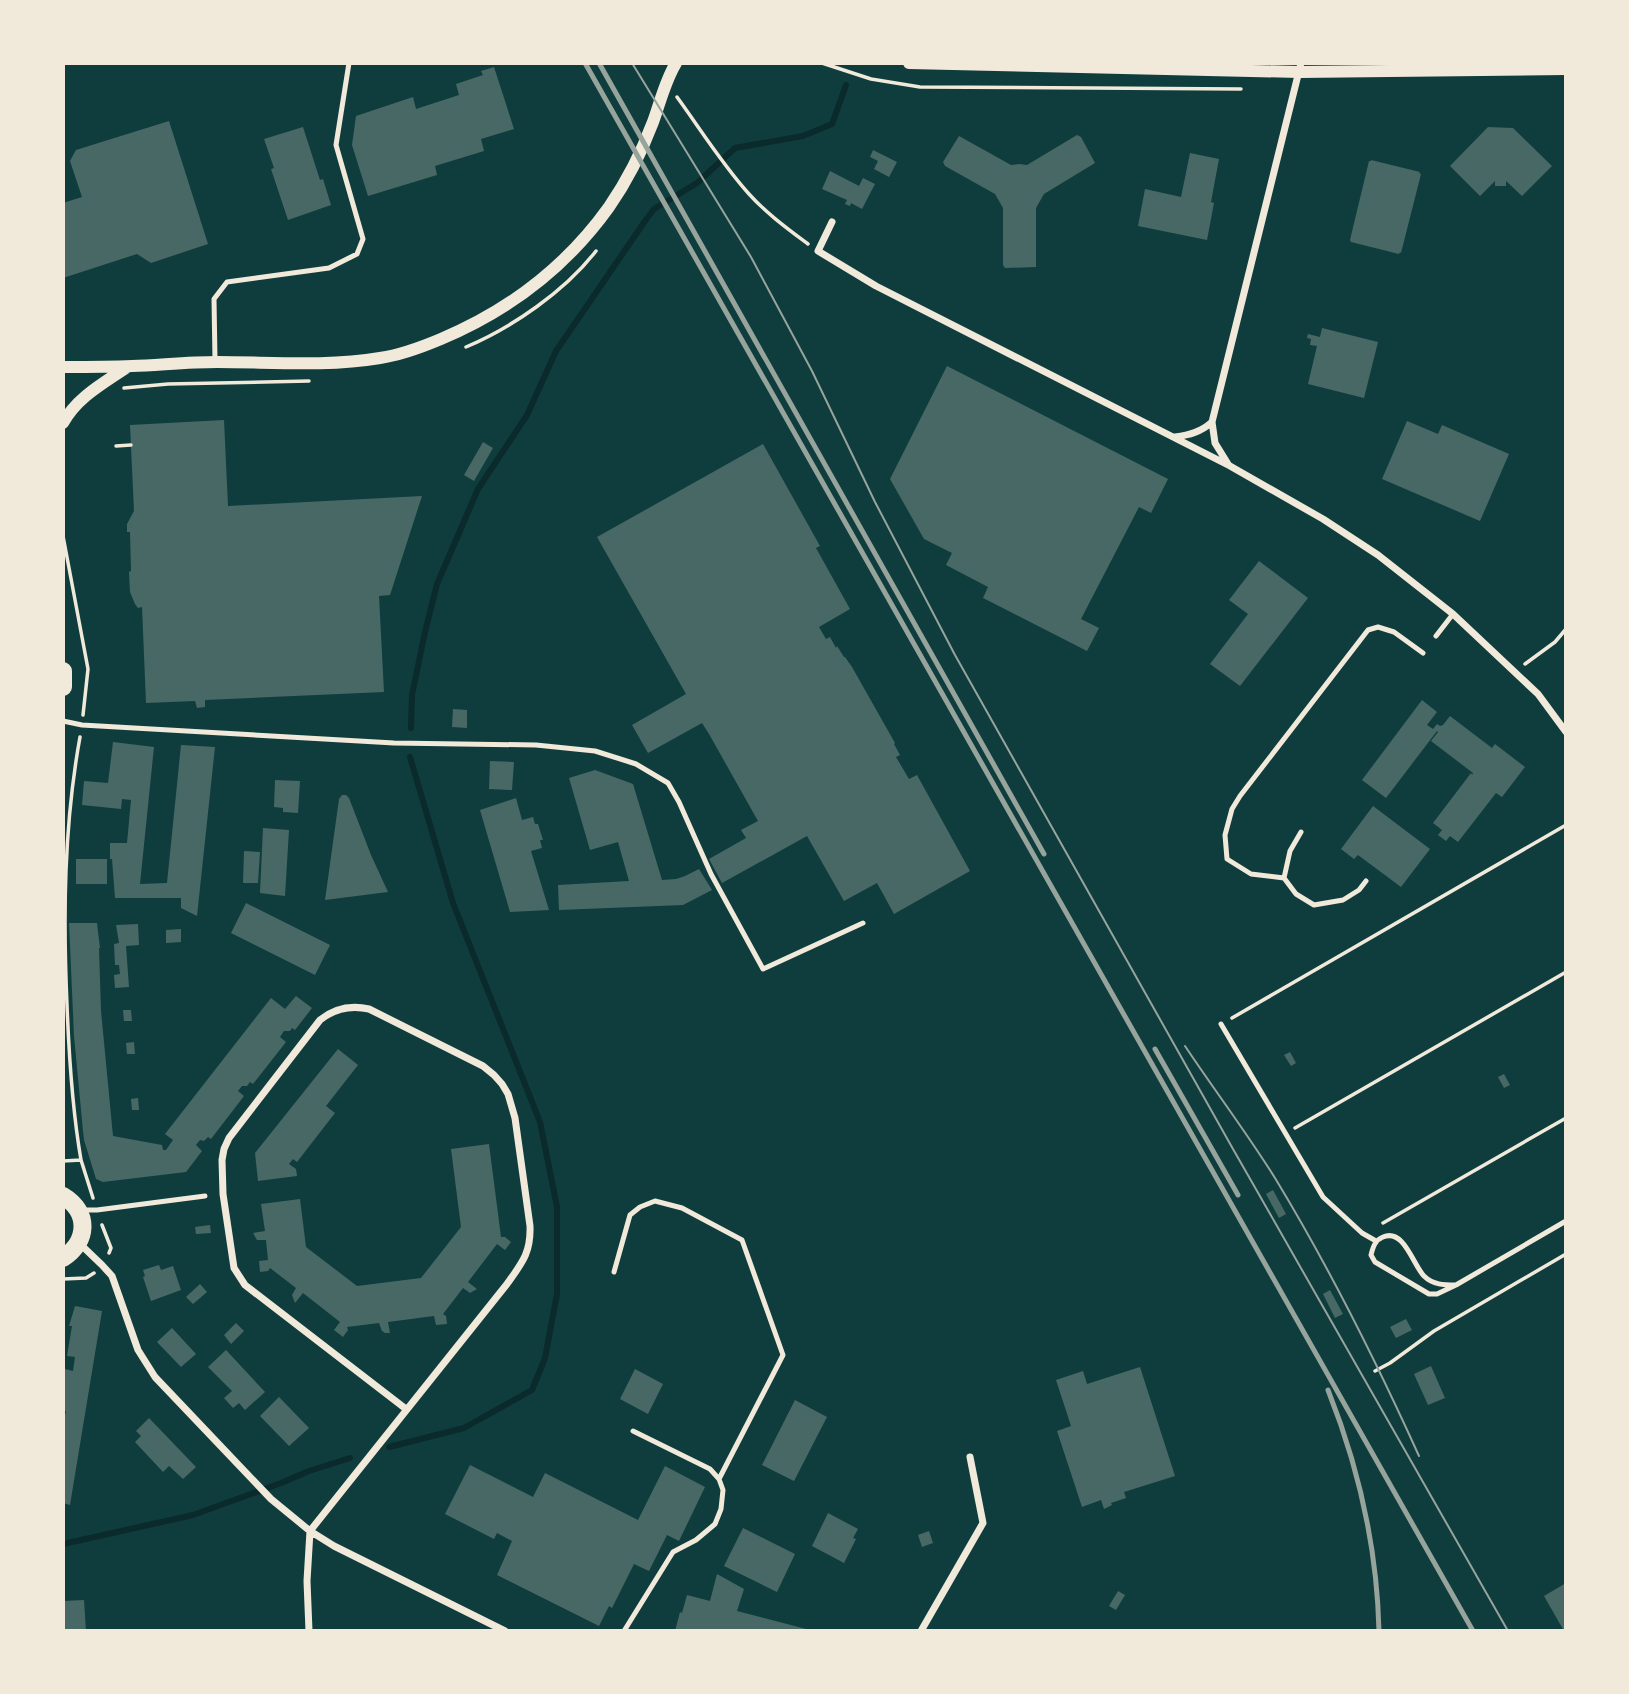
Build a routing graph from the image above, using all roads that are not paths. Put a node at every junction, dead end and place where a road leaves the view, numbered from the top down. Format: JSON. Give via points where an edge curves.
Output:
{"nodes":[{"id":1,"x":349,"y":63,"type":"edge"},
{"id":2,"x":909,"y":63,"type":"edge"},
{"id":3,"x":671,"y":66,"type":"edge"},
{"id":4,"x":1300,"y":68,"type":"edge"},
{"id":5,"x":1566,"y":69,"type":"edge"},
{"id":6,"x":832,"y":222,"type":"dead end"},
{"id":7,"x":215,"y":362,"type":"junction"},
{"id":8,"x":63,"y":367,"type":"edge"},
{"id":9,"x":128,"y":367,"type":"junction"},
{"id":10,"x":1212,"y":422,"type":"junction"},
{"id":11,"x":63,"y":423,"type":"edge"},
{"id":12,"x":1173,"y":437,"type":"junction"},
{"id":13,"x":1230,"y":466,"type":"junction"},
{"id":14,"x":1453,"y":614,"type":"junction"},
{"id":15,"x":1436,"y":636,"type":"dead end"},
{"id":16,"x":1423,"y":653,"type":"dead end"},
{"id":17,"x":63,"y":671,"type":"edge"},
{"id":18,"x":63,"y":687,"type":"edge"},
{"id":19,"x":63,"y":721,"type":"edge"},
{"id":20,"x":1566,"y":732,"type":"edge"},
{"id":21,"x":1301,"y":832,"type":"dead end"},
{"id":22,"x":1284,"y":878,"type":"junction"},
{"id":23,"x":1366,"y":881,"type":"dead end"},
{"id":24,"x":863,"y":923,"type":"dead end"},
{"id":25,"x":1221,"y":1024,"type":"road end"},
{"id":26,"x":63,"y":1196,"type":"edge"},
{"id":27,"x":205,"y":1196,"type":"dead end"},
{"id":28,"x":78,"y":1210,"type":"junction"},
{"id":29,"x":1566,"y":1222,"type":"edge"},
{"id":30,"x":1376,"y":1241,"type":"junction"},
{"id":31,"x":79,"y":1243,"type":"junction"},
{"id":32,"x":63,"y":1258,"type":"edge"},
{"id":33,"x":614,"y":1272,"type":"dead end"},
{"id":34,"x":1456,"y":1284,"type":"junction"},
{"id":35,"x":406,"y":1409,"type":"junction"},
{"id":36,"x":634,"y":1431,"type":"dead end"},
{"id":37,"x":970,"y":1457,"type":"dead end"},
{"id":38,"x":719,"y":1479,"type":"junction"},
{"id":39,"x":310,"y":1531,"type":"junction"},
{"id":40,"x":309,"y":1631,"type":"edge"},
{"id":41,"x":505,"y":1631,"type":"edge"},
{"id":42,"x":624,"y":1631,"type":"edge"},
{"id":43,"x":920,"y":1631,"type":"edge"}],
"edges":[{"from":1,"to":7,"type":"lane","via":[[336,145],[363,239],[357,254],[329,268],[228,282],[214,299]]},
{"from":2,"to":4,"type":"street"},
{"from":3,"to":7,"type":"street","via":[[646,139],[611,204],[580,245],[497,311],[425,345],[382,358],[317,365]]},
{"from":4,"to":5,"type":"street"},
{"from":4,"to":10,"type":"street"},
{"from":6,"to":12,"type":"street","via":[[818,251],[876,286]]},
{"from":7,"to":9,"type":"street"},
{"from":8,"to":9,"type":"street"},
{"from":9,"to":11,"type":"street","via":[[81,399]]},
{"from":10,"to":12,"type":"street","via":[[1198,432]]},
{"from":10,"to":13,"type":"street","via":[[1215,443]]},
{"from":12,"to":13,"type":"street"},
{"from":13,"to":14,"type":"street","via":[[1378,555]]},
{"from":14,"to":15,"type":"lane"},
{"from":14,"to":20,"type":"street","via":[[1538,694]]},
{"from":16,"to":22,"type":"lane","via":[[1394,632],[1378,627],[1367,630],[1240,796],[1225,835],[1227,859],[1251,874]]},
{"from":17,"to":18,"type":"main road"},
{"from":19,"to":24,"type":"lane","via":[[595,751],[636,764],[668,783],[763,969]]},
{"from":21,"to":22,"type":"lane","via":[[1290,851]]},
{"from":22,"to":23,"type":"lane","via":[[1296,894],[1314,905],[1343,900]]},
{"from":25,"to":30,"type":"lane","via":[[1322,1197]]},
{"from":26,"to":28,"type":"main road"},
{"from":27,"to":28,"type":"lane"},
{"from":28,"to":31,"type":"main road","via":[[82,1219]]},
{"from":29,"to":34,"type":"lane"},
{"from":30,"to":34,"type":"lane","via":[[1394,1236],[1424,1276],[1442,1286]]},
{"from":30,"to":34,"type":"lane","via":[[1371,1255],[1375,1262],[1429,1294]]},
{"from":31,"to":32,"type":"main road"},
{"from":31,"to":39,"type":"street","via":[[112,1276],[138,1350],[155,1377],[271,1499]]},
{"from":33,"to":38,"type":"lane","via":[[630,1215],[655,1201],[682,1208],[742,1240],[783,1355]]},
{"from":35,"to":35,"type":"street","via":[[527,1255],[530,1227],[515,1118],[508,1094],[483,1066],[369,1010],[348,1007],[320,1020],[229,1138],[222,1160],[225,1206],[234,1268],[245,1284]]},
{"from":35,"to":39,"type":"street"},
{"from":36,"to":38,"type":"lane","via":[[710,1469]]},
{"from":37,"to":43,"type":"street","via":[[983,1523]]},
{"from":38,"to":42,"type":"lane","via":[[723,1490],[715,1524],[673,1552]]},
{"from":39,"to":40,"type":"street"},
{"from":39,"to":41,"type":"street"}]}
